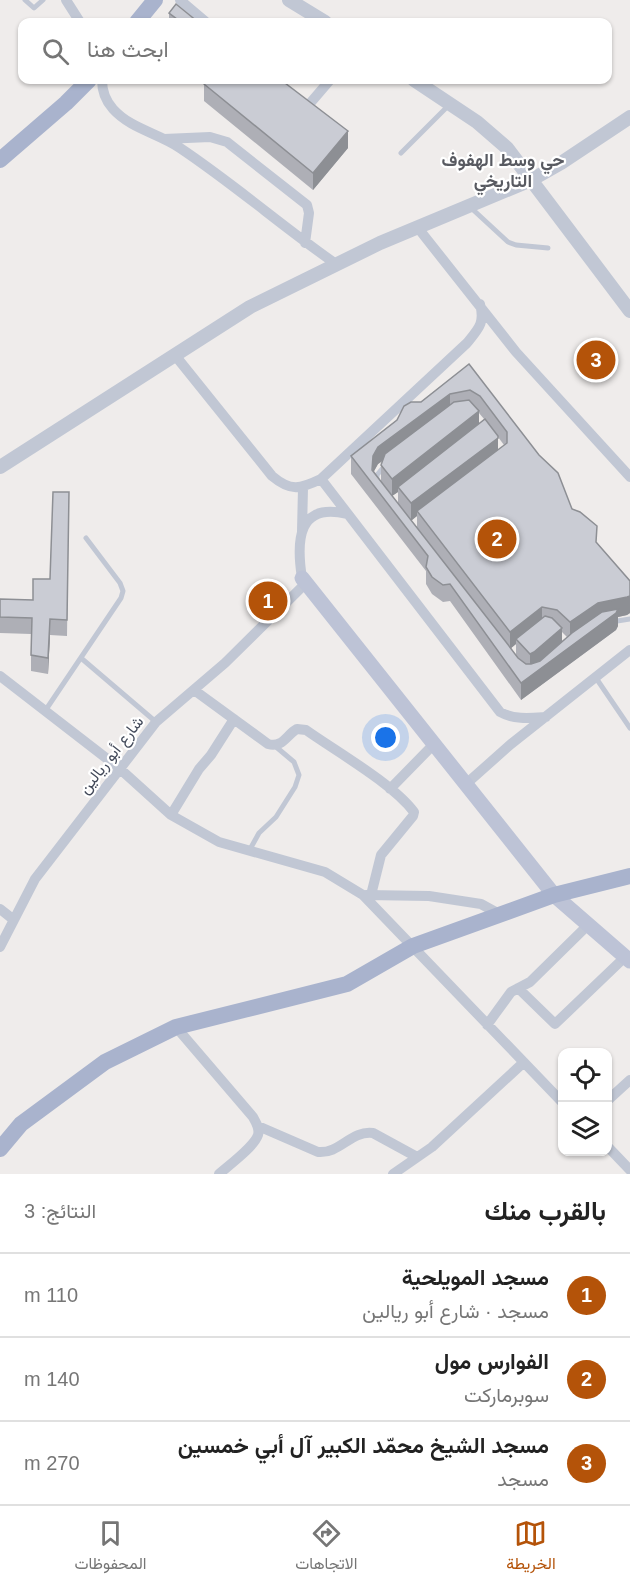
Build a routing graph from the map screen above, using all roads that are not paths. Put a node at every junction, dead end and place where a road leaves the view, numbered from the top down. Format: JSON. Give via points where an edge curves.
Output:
{"nodes":[{"id":1,"x":25,"y":0,"type":"edge"},
{"id":2,"x":44,"y":0,"type":"edge"},
{"id":3,"x":66,"y":0,"type":"edge"},
{"id":4,"x":155,"y":0,"type":"edge"},
{"id":5,"x":180,"y":0,"type":"edge"},
{"id":6,"x":290,"y":0,"type":"edge"},
{"id":7,"x":77,"y":18,"type":"edge"},
{"id":8,"x":140,"y":18,"type":"edge"},
{"id":9,"x":201,"y":18,"type":"edge"},
{"id":10,"x":319,"y":18,"type":"edge"},
{"id":11,"x":79,"y":84,"type":"edge"},
{"id":12,"x":85,"y":84,"type":"edge"},
{"id":13,"x":102,"y":84,"type":"edge"},
{"id":14,"x":327,"y":84,"type":"edge"},
{"id":15,"x":420,"y":84,"type":"edge"},
{"id":16,"x":71,"y":98,"type":"junction"},
{"id":17,"x":297,"y":101,"type":"edge"},
{"id":18,"x":450,"y":104,"type":"junction"},
{"id":19,"x":630,"y":117,"type":"edge"},
{"id":20,"x":164,"y":140,"type":"junction"},
{"id":21,"x":401,"y":153,"type":"dead end"},
{"id":22,"x":0,"y":160,"type":"edge"},
{"id":23,"x":531,"y":180,"type":"junction"},
{"id":24,"x":468,"y":205,"type":"junction"},
{"id":25,"x":418,"y":228,"type":"junction"},
{"id":26,"x":305,"y":243,"type":"junction"},
{"id":27,"x":548,"y":248,"type":"dead end"},
{"id":28,"x":336,"y":264,"type":"junction"},
{"id":29,"x":480,"y":304,"type":"junction"},
{"id":30,"x":630,"y":310,"type":"edge"},
{"id":31,"x":174,"y":354,"type":"junction"},
{"id":32,"x":390,"y":462,"type":"edge"},
{"id":33,"x":0,"y":467,"type":"edge"},
{"id":34,"x":630,"y":477,"type":"edge"},
{"id":35,"x":321,"y":479,"type":"junction"},
{"id":36,"x":303,"y":488,"type":"junction"},
{"id":37,"x":381,"y":490,"type":"edge"},
{"id":38,"x":347,"y":514,"type":"junction"},
{"id":39,"x":302,"y":534,"type":"junction"},
{"id":40,"x":86,"y":538,"type":"dead end"},
{"id":41,"x":304,"y":580,"type":"junction"},
{"id":42,"x":630,"y":619,"type":"edge"},
{"id":43,"x":607,"y":622,"type":"edge"},
{"id":44,"x":630,"y":650,"type":"edge"},
{"id":45,"x":81,"y":658,"type":"junction"},
{"id":46,"x":0,"y":676,"type":"edge"},
{"id":47,"x":596,"y":678,"type":"junction"},
{"id":48,"x":194,"y":690,"type":"junction"},
{"id":49,"x":45,"y":711,"type":"junction"},
{"id":50,"x":546,"y":717,"type":"junction"},
{"id":51,"x":234,"y":719,"type":"junction"},
{"id":52,"x":156,"y":722,"type":"junction"},
{"id":53,"x":630,"y":728,"type":"edge"},
{"id":54,"x":434,"y":744,"type":"junction"},
{"id":55,"x":275,"y":746,"type":"junction"},
{"id":56,"x":119,"y":768,"type":"junction"},
{"id":57,"x":466,"y":784,"type":"junction"},
{"id":58,"x":390,"y":789,"type":"junction"},
{"id":59,"x":171,"y":815,"type":"junction"},
{"id":60,"x":249,"y":851,"type":"junction"},
{"id":61,"x":630,"y":876,"type":"edge"},
{"id":62,"x":367,"y":895,"type":"junction"},
{"id":63,"x":554,"y":895,"type":"junction"},
{"id":64,"x":0,"y":909,"type":"edge"},
{"id":65,"x":501,"y":915,"type":"junction"},
{"id":66,"x":14,"y":920,"type":"junction"},
{"id":67,"x":588,"y":925,"type":"junction"},
{"id":68,"x":413,"y":946,"type":"junction"},
{"id":69,"x":0,"y":948,"type":"edge"},
{"id":70,"x":627,"y":959,"type":"edge"},
{"id":71,"x":518,"y":988,"type":"junction"},
{"id":72,"x":487,"y":1025,"type":"junction"},
{"id":73,"x":176,"y":1027,"type":"junction"},
{"id":74,"x":523,"y":1063,"type":"junction"},
{"id":75,"x":630,"y":1080,"type":"edge"},
{"id":76,"x":612,"y":1096,"type":"edge"},
{"id":77,"x":558,"y":1098,"type":"edge"},
{"id":78,"x":258,"y":1126,"type":"junction"},
{"id":79,"x":0,"y":1149,"type":"edge"},
{"id":80,"x":612,"y":1153,"type":"edge"},
{"id":81,"x":417,"y":1157,"type":"junction"},
{"id":82,"x":630,"y":1173,"type":"edge"},
{"id":83,"x":219,"y":1174,"type":"edge"},
{"id":84,"x":393,"y":1174,"type":"edge"}],
"edges":[{"from":1,"to":2,"type":"lane","via":[[34,8]]},
{"from":3,"to":7,"type":"street"},
{"from":4,"to":8,"type":"main road"},
{"from":5,"to":9,"type":"street"},
{"from":6,"to":10,"type":"street"},
{"from":11,"to":16,"type":"street"},
{"from":12,"to":16,"type":"main road"},
{"from":13,"to":20,"type":"street","via":[[103,94],[113,109],[141,130]]},
{"from":14,"to":17,"type":"street","via":[[306,108]]},
{"from":15,"to":18,"type":"street"},
{"from":16,"to":22,"type":"main road"},
{"from":18,"to":21,"type":"lane"},
{"from":18,"to":23,"type":"street","via":[[496,136]]},
{"from":19,"to":23,"type":"street"},
{"from":20,"to":26,"type":"street","via":[[194,158]]},
{"from":20,"to":26,"type":"street","via":[[210,137],[226,142],[307,205]]},
{"from":23,"to":24,"type":"street"},
{"from":23,"to":30,"type":"street"},
{"from":24,"to":25,"type":"street"},
{"from":24,"to":27,"type":"lane","via":[[508,242]]},
{"from":25,"to":28,"type":"street"},
{"from":25,"to":29,"type":"street"},
{"from":26,"to":28,"type":"street"},
{"from":28,"to":31,"type":"street","via":[[250,307]]},
{"from":29,"to":34,"type":"street","via":[[516,352]]},
{"from":29,"to":35,"type":"street","via":[[480,327],[467,343]]},
{"from":31,"to":33,"type":"street"},
{"from":31,"to":36,"type":"street","via":[[272,476],[293,488]]},
{"from":32,"to":37,"type":"lane","via":[[377,475],[376,484]]},
{"from":35,"to":36,"type":"street"},
{"from":35,"to":38,"type":"street"},
{"from":36,"to":39,"type":"street"},
{"from":38,"to":39,"type":"street","via":[[317,512]]},
{"from":38,"to":50,"type":"street","via":[[500,712],[516,718]]},
{"from":39,"to":41,"type":"street","via":[[300,563]]},
{"from":40,"to":45,"type":"lane","via":[[123,591]]},
{"from":41,"to":48,"type":"street","name":"شارع أبو ريالين"},
{"from":41,"to":54,"type":"main road"},
{"from":42,"to":43,"type":"lane"},
{"from":44,"to":47,"type":"street"},
{"from":45,"to":49,"type":"lane"},
{"from":45,"to":52,"type":"lane"},
{"from":46,"to":49,"type":"street"},
{"from":47,"to":50,"type":"street"},
{"from":47,"to":53,"type":"lane"},
{"from":48,"to":51,"type":"street"},
{"from":48,"to":52,"type":"street","name":"شارع أبو ريالين"},
{"from":49,"to":56,"type":"street"},
{"from":50,"to":57,"type":"street"},
{"from":51,"to":55,"type":"street"},
{"from":51,"to":59,"type":"street"},
{"from":52,"to":56,"type":"street","name":"شارع أبو ريالين"},
{"from":54,"to":57,"type":"main road"},
{"from":54,"to":58,"type":"street"},
{"from":55,"to":58,"type":"street","via":[[297,729],[306,730]]},
{"from":55,"to":60,"type":"lane","via":[[294,762],[298,775],[295,787]]},
{"from":56,"to":59,"type":"street"},
{"from":56,"to":66,"type":"street","name":"شارع أبو ريالين","via":[[35,879]]},
{"from":57,"to":63,"type":"main road"},
{"from":58,"to":62,"type":"street","via":[[414,812],[381,855]]},
{"from":59,"to":60,"type":"street","via":[[219,842]]},
{"from":60,"to":62,"type":"street","via":[[325,872]]},
{"from":61,"to":63,"type":"main road"},
{"from":62,"to":65,"type":"street","via":[[429,896],[481,904]]},
{"from":62,"to":68,"type":"street"},
{"from":63,"to":65,"type":"main road"},
{"from":63,"to":67,"type":"main road"},
{"from":64,"to":66,"type":"street"},
{"from":65,"to":68,"type":"main road"},
{"from":66,"to":69,"type":"street","name":"شارع أبو ريالين"},
{"from":67,"to":70,"type":"main road"},
{"from":67,"to":71,"type":"street","via":[[530,982]]},
{"from":68,"to":72,"type":"street"},
{"from":68,"to":73,"type":"main road","via":[[347,984]]},
{"from":70,"to":71,"type":"street","via":[[555,1024]]},
{"from":71,"to":72,"type":"street"},
{"from":72,"to":74,"type":"street"},
{"from":73,"to":78,"type":"street"},
{"from":73,"to":79,"type":"main road","via":[[105,1062],[21,1124]]},
{"from":74,"to":77,"type":"street"},
{"from":74,"to":81,"type":"street"},
{"from":75,"to":76,"type":"street"},
{"from":78,"to":81,"type":"street","via":[[327,1153],[359,1134],[373,1133]]},
{"from":78,"to":83,"type":"street","via":[[254,1142]]},
{"from":80,"to":82,"type":"street"},
{"from":81,"to":84,"type":"street"}]}
